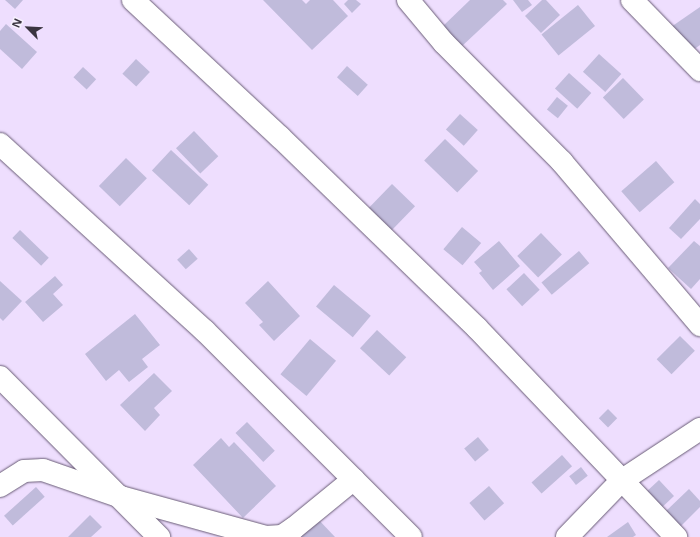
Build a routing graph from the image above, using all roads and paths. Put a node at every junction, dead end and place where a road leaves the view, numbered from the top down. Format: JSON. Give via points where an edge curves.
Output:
{"nodes":[{"id":1,"x":133,"y":0,"type":"edge"},
{"id":2,"x":408,"y":0,"type":"edge"},
{"id":3,"x":632,"y":0,"type":"edge"},
{"id":4,"x":700,"y":70,"type":"edge"},
{"id":5,"x":0,"y":144,"type":"edge"},
{"id":6,"x":700,"y":325,"type":"edge"},
{"id":7,"x":0,"y":377,"type":"edge"},
{"id":8,"x":700,"y":429,"type":"edge"},
{"id":9,"x":354,"y":479,"type":"junction"},
{"id":10,"x":621,"y":481,"type":"junction"},
{"id":11,"x":0,"y":486,"type":"edge"},
{"id":12,"x":122,"y":497,"type":"junction"},
{"id":13,"x":159,"y":537,"type":"edge"},
{"id":14,"x":411,"y":537,"type":"edge"},
{"id":15,"x":567,"y":537,"type":"edge"},
{"id":16,"x":676,"y":537,"type":"edge"}],
"edges":[{"from":1,"to":10,"type":"street","via":[[280,137],[477,328]]},
{"from":2,"to":6,"type":"street","via":[[444,43],[562,162]]},
{"from":3,"to":4,"type":"street"},
{"from":5,"to":9,"type":"street","via":[[205,331]]},
{"from":7,"to":12,"type":"street"},
{"from":8,"to":10,"type":"street"},
{"from":9,"to":12,"type":"street","via":[[282,536],[266,537]]},
{"from":9,"to":14,"type":"street"},
{"from":10,"to":15,"type":"street"},
{"from":10,"to":16,"type":"street"},
{"from":11,"to":12,"type":"street","via":[[24,471],[43,470]]},
{"from":12,"to":13,"type":"street"}]}
